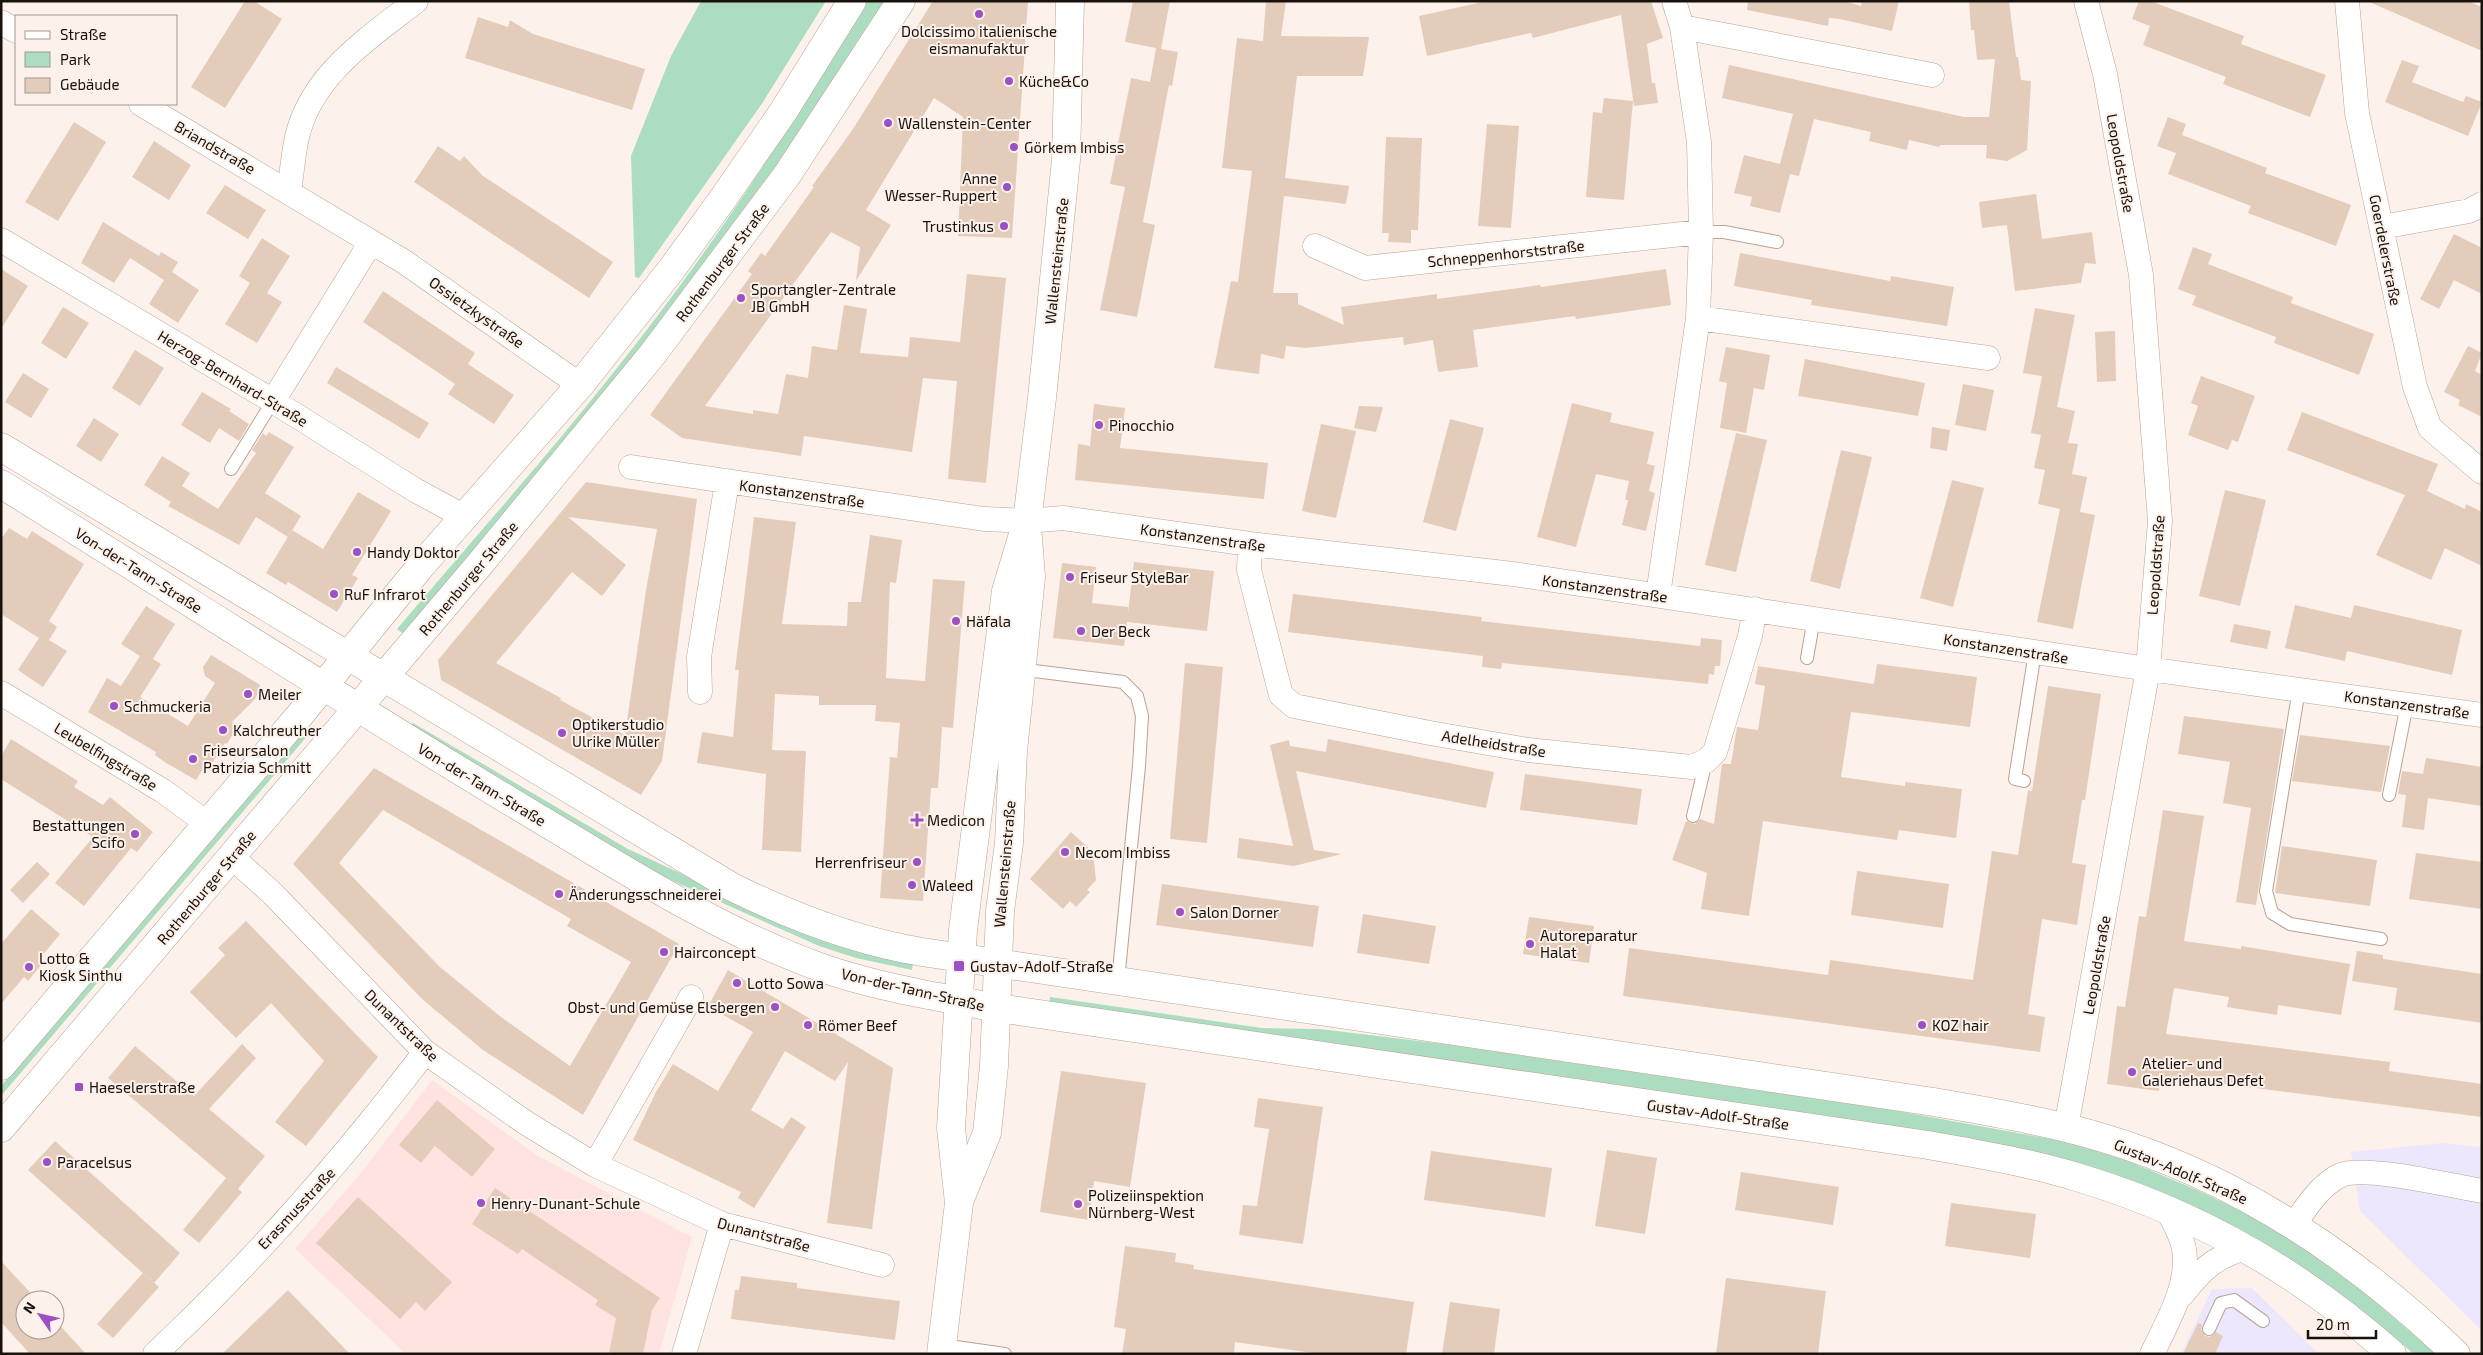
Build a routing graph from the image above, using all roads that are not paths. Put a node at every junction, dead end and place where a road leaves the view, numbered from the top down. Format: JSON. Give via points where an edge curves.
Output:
{"nodes":[{"id":1,"x":416,"y":1,"type":"edge"},
{"id":2,"x":852,"y":1,"type":"edge"},
{"id":3,"x":901,"y":1,"type":"edge"},
{"id":4,"x":1070,"y":1,"type":"edge"},
{"id":5,"x":1674,"y":1,"type":"edge"},
{"id":6,"x":2086,"y":1,"type":"edge"},
{"id":7,"x":2347,"y":1,"type":"edge"},
{"id":8,"x":1,"y":22,"type":"edge"},
{"id":9,"x":1682,"y":26,"type":"junction"},
{"id":10,"x":15,"y":30,"type":"edge"},
{"id":11,"x":1932,"y":75,"type":"dead end"},
{"id":12,"x":143,"y":105,"type":"edge"},
{"id":13,"x":289,"y":191,"type":"junction"},
{"id":14,"x":2482,"y":204,"type":"edge"},
{"id":15,"x":2382,"y":227,"type":"junction"},
{"id":16,"x":1701,"y":232,"type":"junction"},
{"id":17,"x":1,"y":240,"type":"edge"},
{"id":18,"x":371,"y":242,"type":"junction"},
{"id":19,"x":1777,"y":242,"type":"dead end"},
{"id":20,"x":1316,"y":246,"type":"dead end"},
{"id":21,"x":1698,"y":318,"type":"junction"},
{"id":22,"x":1988,"y":358,"type":"dead end"},
{"id":23,"x":580,"y":385,"type":"junction"},
{"id":24,"x":273,"y":401,"type":"junction"},
{"id":25,"x":1,"y":447,"type":"edge"},
{"id":26,"x":631,"y":467,"type":"dead end"},
{"id":27,"x":231,"y":468,"type":"dead end"},
{"id":28,"x":2482,"y":472,"type":"edge"},
{"id":29,"x":726,"y":482,"type":"junction"},
{"id":30,"x":1,"y":484,"type":"edge"},
{"id":31,"x":463,"y":516,"type":"junction"},
{"id":32,"x":1027,"y":521,"type":"junction"},
{"id":33,"x":1250,"y":544,"type":"junction"},
{"id":34,"x":1658,"y":595,"type":"junction"},
{"id":35,"x":1755,"y":609,"type":"junction"},
{"id":36,"x":1814,"y":618,"type":"junction"},
{"id":37,"x":2034,"y":652,"type":"junction"},
{"id":38,"x":347,"y":654,"type":"junction"},
{"id":39,"x":1807,"y":658,"type":"dead end"},
{"id":40,"x":1008,"y":669,"type":"junction"},
{"id":41,"x":2148,"y":669,"type":"junction"},
{"id":42,"x":385,"y":676,"type":"junction"},
{"id":43,"x":323,"y":685,"type":"junction"},
{"id":44,"x":2299,"y":689,"type":"junction"},
{"id":45,"x":700,"y":692,"type":"dead end"},
{"id":46,"x":1,"y":694,"type":"edge"},
{"id":47,"x":2407,"y":704,"type":"junction"},
{"id":48,"x":358,"y":708,"type":"junction"},
{"id":49,"x":2482,"y":715,"type":"edge"},
{"id":50,"x":1706,"y":761,"type":"junction"},
{"id":51,"x":2024,"y":781,"type":"dead end"},
{"id":52,"x":2389,"y":795,"type":"dead end"},
{"id":53,"x":1694,"y":816,"type":"dead end"},
{"id":54,"x":208,"y":824,"type":"junction"},
{"id":55,"x":232,"y":857,"type":"junction"},
{"id":56,"x":2381,"y":939,"type":"dead end"},
{"id":57,"x":960,"y":958,"type":"junction"},
{"id":58,"x":997,"y":963,"type":"junction"},
{"id":59,"x":1118,"y":981,"type":"junction"},
{"id":60,"x":691,"y":997,"type":"dead end"},
{"id":61,"x":959,"y":1000,"type":"junction"},
{"id":62,"x":998,"y":1008,"type":"junction"},
{"id":63,"x":425,"y":1052,"type":"junction"},
{"id":64,"x":1,"y":1066,"type":"edge"},
{"id":65,"x":1,"y":1128,"type":"edge"},
{"id":66,"x":2066,"y":1128,"type":"junction"},
{"id":67,"x":595,"y":1165,"type":"junction"},
{"id":68,"x":2482,"y":1191,"type":"edge"},
{"id":69,"x":959,"y":1203,"type":"junction"},
{"id":70,"x":2168,"y":1210,"type":"junction"},
{"id":71,"x":722,"y":1224,"type":"junction"},
{"id":72,"x":2294,"y":1225,"type":"junction"},
{"id":73,"x":2245,"y":1248,"type":"junction"},
{"id":74,"x":882,"y":1265,"type":"dead end"},
{"id":75,"x":2177,"y":1300,"type":"junction"},
{"id":76,"x":2263,"y":1321,"type":"dead end"},
{"id":77,"x":2209,"y":1329,"type":"dead end"},
{"id":78,"x":942,"y":1350,"type":"edge"},
{"id":79,"x":155,"y":1354,"type":"edge"},
{"id":80,"x":684,"y":1354,"type":"edge"},
{"id":81,"x":1005,"y":1354,"type":"edge"},
{"id":82,"x":2152,"y":1354,"type":"edge"},
{"id":83,"x":2392,"y":1354,"type":"edge"},
{"id":84,"x":2456,"y":1354,"type":"edge"}],
"edges":[{"from":1,"to":13,"type":"street","via":[[347,55],[315,94],[297,136]]},
{"from":2,"to":23,"type":"main road","via":[[783,112],[722,200]]},
{"from":3,"to":42,"type":"main road","name":"Rothenburger Straße","via":[[787,175],[682,317],[567,460]]},
{"from":4,"to":32,"type":"main road","name":"Wallensteinstraße","via":[[1064,179]]},
{"from":5,"to":9,"type":"street"},
{"from":6,"to":41,"type":"street","name":"Leopoldstraße","via":[[2105,74],[2141,275],[2160,521]]},
{"from":7,"to":15,"type":"street","name":"Goerdelerstraße","via":[[2357,113]]},
{"from":8,"to":10,"type":"street"},
{"from":9,"to":11,"type":"street"},
{"from":9,"to":16,"type":"street","via":[[1698,142]]},
{"from":12,"to":13,"type":"street","name":"Briandstraße"},
{"from":13,"to":18,"type":"street","name":"Ossietzkystraße"},
{"from":14,"to":15,"type":"street","via":[[2468,211]]},
{"from":15,"to":28,"type":"street","name":"Goerdelerstraße","via":[[2394,298],[2415,387],[2430,428]]},
{"from":16,"to":19,"type":"lane","via":[[1724,232]]},
{"from":16,"to":20,"type":"street","name":"Schneppenhorststraße","via":[[1365,268]]},
{"from":16,"to":21,"type":"street"},
{"from":17,"to":24,"type":"street","name":"Herzog-Bernhard-Straße"},
{"from":18,"to":23,"type":"street","name":"Ossietzkystraße","via":[[403,260]]},
{"from":18,"to":24,"type":"street"},
{"from":21,"to":22,"type":"street"},
{"from":21,"to":34,"type":"street"},
{"from":23,"to":31,"type":"main road"},
{"from":24,"to":27,"type":"lane"},
{"from":24,"to":31,"type":"street","name":"Herzog-Bernhard-Straße","via":[[415,490]]},
{"from":25,"to":38,"type":"main road"},
{"from":26,"to":29,"type":"street","name":"Konstanzenstraße"},
{"from":29,"to":32,"type":"street","name":"Konstanzenstraße","via":[[984,519]]},
{"from":29,"to":45,"type":"street","name":"Konstanzenstraße","via":[[699,657]]},
{"from":30,"to":43,"type":"main road","name":"Von-der-Tann-Straße"},
{"from":31,"to":38,"type":"main road"},
{"from":32,"to":33,"type":"street","name":"Konstanzenstraße","via":[[1064,518]]},
{"from":32,"to":40,"type":"main road","name":"Wallensteinstraße","via":[[1031,577]]},
{"from":33,"to":34,"type":"street","name":"Konstanzenstraße","via":[[1513,574]]},
{"from":33,"to":50,"type":"street","name":"Adelheidstraße","via":[[1249,570],[1281,695],[1294,706],[1528,750],[1691,767]]},
{"from":34,"to":35,"type":"street","name":"Konstanzenstraße"},
{"from":35,"to":36,"type":"street","name":"Konstanzenstraße"},
{"from":35,"to":50,"type":"street","via":[[1715,752]]},
{"from":36,"to":37,"type":"street","name":"Konstanzenstraße"},
{"from":36,"to":39,"type":"lane"},
{"from":37,"to":41,"type":"street","name":"Konstanzenstraße"},
{"from":37,"to":51,"type":"lane","via":[[2014,779]]},
{"from":38,"to":42,"type":"main road"},
{"from":38,"to":43,"type":"main road"},
{"from":40,"to":57,"type":"main road","name":"Wallensteinstraße","via":[[966,897]]},
{"from":40,"to":58,"type":"main road","name":"Wallensteinstraße","via":[[1013,751],[1009,843]]},
{"from":40,"to":59,"type":"lane","via":[[1123,682],[1137,696],[1142,716],[1139,766]]},
{"from":41,"to":44,"type":"street","name":"Konstanzenstraße"},
{"from":41,"to":66,"type":"street","name":"Leopoldstraße"},
{"from":42,"to":48,"type":"main road","name":"Rothenburger Straße"},
{"from":42,"to":57,"type":"main road","via":[[758,900],[816,925],[874,942]]},
{"from":43,"to":48,"type":"main road","name":"Von-der-Tann-Straße"},
{"from":43,"to":54,"type":"main road"},
{"from":44,"to":47,"type":"street","name":"Konstanzenstraße"},
{"from":44,"to":56,"type":"lane","via":[[2266,891],[2272,913],[2290,924]]},
{"from":46,"to":54,"type":"street","name":"Leubelfingstraße","via":[[163,791]]},
{"from":47,"to":49,"type":"street","name":"Konstanzenstraße"},
{"from":47,"to":52,"type":"lane"},
{"from":48,"to":55,"type":"main road","name":"Rothenburger Straße"},
{"from":48,"to":61,"type":"main road","name":"Von-der-Tann-Straße","via":[[601,857],[751,938],[801,960],[853,977]]},
{"from":50,"to":53,"type":"lane"},
{"from":54,"to":64,"type":"main road"},
{"from":55,"to":63,"type":"street","name":"Dunantstraße","via":[[273,894]]},
{"from":55,"to":65,"type":"main road","name":"Rothenburger Straße"},
{"from":57,"to":58,"type":"main road"},
{"from":57,"to":61,"type":"main road","name":"Wallensteinstraße"},
{"from":58,"to":59,"type":"main road","name":"Gustav-Adolf-Straße"},
{"from":58,"to":62,"type":"main road","name":"Wallensteinstraße"},
{"from":59,"to":66,"type":"main road","name":"Gustav-Adolf-Straße","via":[[1934,1102]]},
{"from":60,"to":67,"type":"street"},
{"from":61,"to":62,"type":"main road","name":"Von-der-Tann-Straße"},
{"from":61,"to":69,"type":"main road","name":"Wallensteinstraße","via":[[951,1128]]},
{"from":62,"to":69,"type":"main road","name":"Wallensteinstraße","via":[[987,1133]]},
{"from":62,"to":70,"type":"main road","name":"Gustav-Adolf-Straße","via":[[1928,1145],[2053,1170]]},
{"from":63,"to":67,"type":"street","name":"Dunantstraße","via":[[526,1123]]},
{"from":63,"to":79,"type":"street","name":"Erasmusstraße","via":[[319,1186]]},
{"from":66,"to":72,"type":"main road","name":"Gustav-Adolf-Straße","via":[[2123,1145],[2182,1168],[2251,1200]]},
{"from":67,"to":71,"type":"street","name":"Dunantstraße"},
{"from":68,"to":72,"type":"street","via":[[2352,1173],[2342,1175],[2320,1191]]},
{"from":69,"to":78,"type":"main road","name":"Wallensteinstraße"},
{"from":70,"to":73,"type":"main road","name":"Gustav-Adolf-Straße"},
{"from":70,"to":75,"type":"street","via":[[2184,1247],[2184,1270]]},
{"from":71,"to":74,"type":"street","name":"Dunantstraße"},
{"from":71,"to":80,"type":"street"},
{"from":72,"to":84,"type":"main road","name":"Gustav-Adolf-Straße","via":[[2384,1290]]},
{"from":73,"to":75,"type":"street","via":[[2206,1266]]},
{"from":73,"to":83,"type":"main road","name":"Gustav-Adolf-Straße","via":[[2322,1297]]},
{"from":75,"to":82,"type":"street"},
{"from":76,"to":77,"type":"lane","via":[[2234,1300],[2221,1303]]},
{"from":78,"to":81,"type":"lane"}]}
